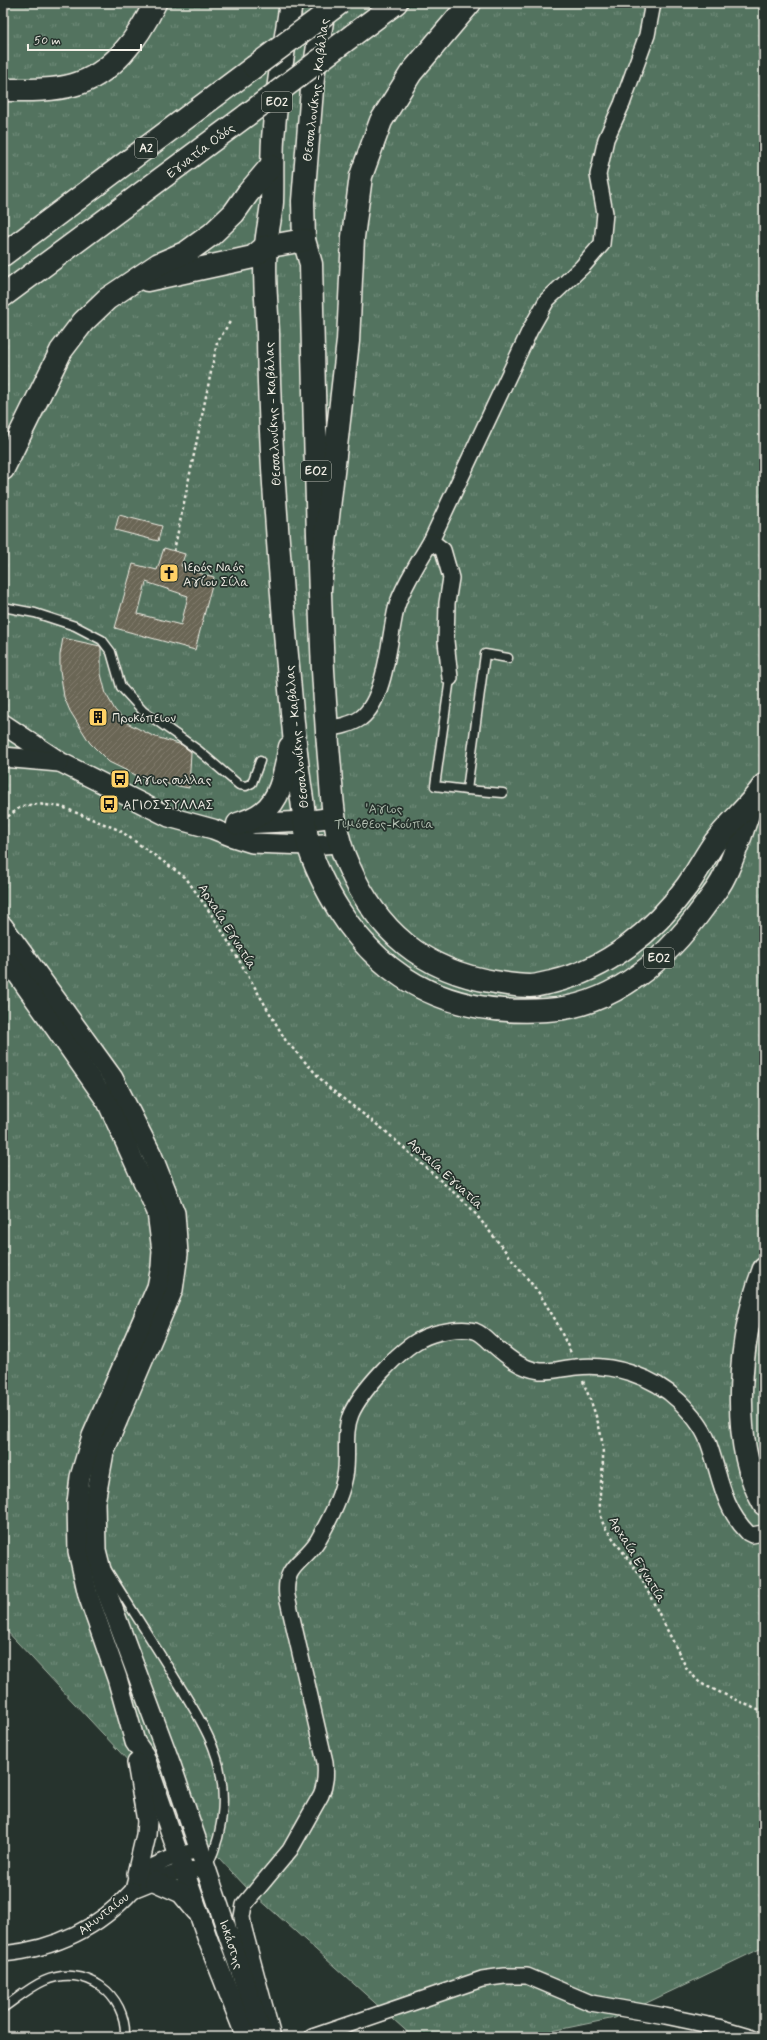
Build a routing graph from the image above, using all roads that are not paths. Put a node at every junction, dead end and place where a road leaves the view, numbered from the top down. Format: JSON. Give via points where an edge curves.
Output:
{"nodes":[{"id":1,"x":155,"y":3,"type":"edge"},
{"id":2,"x":291,"y":3,"type":"edge"},
{"id":3,"x":325,"y":3,"type":"edge"},
{"id":4,"x":340,"y":3,"type":"edge"},
{"id":5,"x":396,"y":3,"type":"edge"},
{"id":6,"x":470,"y":3,"type":"edge"},
{"id":7,"x":653,"y":3,"type":"edge"},
{"id":8,"x":3,"y":90,"type":"edge"},
{"id":9,"x":271,"y":166,"type":"junction"},
{"id":10,"x":38,"y":229,"type":"junction"},
{"id":11,"x":304,"y":240,"type":"junction"},
{"id":12,"x":3,"y":246,"type":"edge"},
{"id":13,"x":265,"y":247,"type":"junction"},
{"id":14,"x":60,"y":254,"type":"junction"},
{"id":15,"x":3,"y":255,"type":"edge"},
{"id":16,"x":135,"y":282,"type":"junction"},
{"id":17,"x":3,"y":296,"type":"edge"},
{"id":18,"x":3,"y":309,"type":"edge"},
{"id":19,"x":3,"y":469,"type":"edge"},
{"id":20,"x":431,"y":541,"type":"junction"},
{"id":21,"x":320,"y":587,"type":"junction"},
{"id":22,"x":3,"y":607,"type":"edge"},
{"id":23,"x":508,"y":658,"type":"dead end"},
{"id":24,"x":450,"y":678,"type":"joint"},
{"id":25,"x":3,"y":724,"type":"edge"},
{"id":26,"x":293,"y":728,"type":"junction"},
{"id":27,"x":326,"y":729,"type":"junction"},
{"id":28,"x":3,"y":746,"type":"edge"},
{"id":29,"x":3,"y":758,"type":"edge"},
{"id":30,"x":38,"y":760,"type":"junction"},
{"id":31,"x":60,"y":762,"type":"junction"},
{"id":32,"x":260,"y":762,"type":"dead end"},
{"id":33,"x":467,"y":790,"type":"junction"},
{"id":34,"x":758,"y":793,"type":"edge"},
{"id":35,"x":503,"y":794,"type":"dead end"},
{"id":36,"x":334,"y":817,"type":"junction"},
{"id":37,"x":305,"y":821,"type":"junction"},
{"id":38,"x":238,"y":824,"type":"junction"},
{"id":39,"x":214,"y":828,"type":"junction"},
{"id":40,"x":339,"y":843,"type":"junction"},
{"id":41,"x":308,"y":845,"type":"junction"},
{"id":42,"x":3,"y":926,"type":"edge"},
{"id":43,"x":3,"y":954,"type":"edge"},
{"id":44,"x":764,"y":1269,"type":"edge"},
{"id":45,"x":764,"y":1504,"type":"edge"},
{"id":46,"x":763,"y":1533,"type":"dead end"},
{"id":47,"x":96,"y":1551,"type":"junction"},
{"id":48,"x":135,"y":1742,"type":"junction"},
{"id":49,"x":204,"y":1860,"type":"junction"},
{"id":50,"x":182,"y":1862,"type":"junction"},
{"id":51,"x":135,"y":1882,"type":"junction"},
{"id":52,"x":154,"y":1882,"type":"junction"},
{"id":53,"x":203,"y":1924,"type":"junction"},
{"id":54,"x":3,"y":1954,"type":"edge"},
{"id":55,"x":3,"y":2008,"type":"edge"},
{"id":56,"x":125,"y":2037,"type":"edge"},
{"id":57,"x":246,"y":2037,"type":"edge"},
{"id":58,"x":263,"y":2037,"type":"edge"},
{"id":59,"x":273,"y":2037,"type":"edge"},
{"id":60,"x":312,"y":2037,"type":"edge"},
{"id":61,"x":752,"y":2037,"type":"edge"}],
"edges":[{"from":1,"to":8,"type":"main road","via":[[146,22],[126,49],[111,64],[92,77],[73,85]]},
{"from":2,"to":9,"type":"main road","name":"Θεσσαλονίκης - Καβάλας","number":"ΕΟ2"},
{"from":3,"to":11,"type":"main road","name":"Θεσσαλονίκης - Καβάλας","number":"ΕΟ2","via":[[313,77],[303,201]]},
{"from":4,"to":10,"type":"main road","number":"Α2","bridge":true},
{"from":5,"to":14,"type":"main road","name":"Εγνατία Οδός","number":"Α2","bridge":true},
{"from":6,"to":21,"type":"main road","via":[[411,73],[380,121],[361,176],[353,237],[348,341]]},
{"from":7,"to":20,"type":"street","via":[[647,35],[622,104],[606,139],[598,175],[605,213],[602,244],[547,300],[530,330]]},
{"from":9,"to":13,"type":"main road","name":"Θεσσαλονίκης - Καβάλας","number":"ΕΟ2","via":[[272,203]]},
{"from":9,"to":16,"type":"main road","via":[[234,213],[212,234],[187,252],[159,264]]},
{"from":10,"to":12,"type":"main road"},
{"from":10,"to":15,"type":"main road","number":"Α2"},
{"from":11,"to":13,"type":"main road"},
{"from":11,"to":21,"type":"main road","name":"Θεσσαλονίκης - Καβάλας","number":"ΕΟ2","via":[[311,264]]},
{"from":13,"to":16,"type":"main road","via":[[253,257]]},
{"from":13,"to":26,"type":"main road","name":"Θεσσαλονίκης - Καβάλας","number":"ΕΟ2","via":[[268,374]]},
{"from":14,"to":17,"type":"main road","name":"Εγνατία Οδός","number":"Α2"},
{"from":14,"to":18,"type":"main road"},
{"from":16,"to":19,"type":"main road","via":[[107,299],[71,336],[61,351]]},
{"from":20,"to":24,"type":"street","via":[[443,550],[451,578],[447,603],[446,641]]},
{"from":20,"to":27,"type":"street","via":[[396,607],[389,654],[373,704],[354,722]]},
{"from":21,"to":27,"type":"main road","name":"Θεσσαλονίκης - Καβάλας","number":"ΕΟ2"},
{"from":22,"to":32,"type":"lane","via":[[42,615],[75,626],[102,640],[111,652],[120,687],[143,711],[198,750],[239,785],[246,786],[252,783]]},
{"from":23,"to":33,"type":"lane","via":[[485,654]]},
{"from":24,"to":33,"type":"lane","via":[[436,786]]},
{"from":25,"to":31,"type":"street"},
{"from":26,"to":37,"type":"main road","name":"Θεσσαλονίκης - Καβάλας","number":"ΕΟ2"},
{"from":26,"to":38,"type":"main road","via":[[281,783],[272,802],[264,812]]},
{"from":27,"to":36,"type":"main road","name":"Θεσσαλονίκης - Καβάλας","number":"ΕΟ2"},
{"from":28,"to":30,"type":"street"},
{"from":29,"to":30,"type":"street"},
{"from":30,"to":31,"type":"street"},
{"from":31,"to":39,"type":"street","via":[[169,817]]},
{"from":33,"to":35,"type":"lane"},
{"from":34,"to":40,"type":"main road","name":"Θεσσαλονίκης - Καβάλας","number":"ΕΟ2","via":[[716,842],[686,887],[650,930],[626,948],[583,972],[532,986],[469,977],[434,964],[414,952],[394,935],[360,891]]},
{"from":34,"to":41,"type":"main road","name":"Θεσσαλονίκης - Καβάλας","number":"ΕΟ2","via":[[724,878],[679,938],[653,964],[626,984],[602,996],[554,1010],[476,1008],[421,987],[398,974],[377,958],[357,936],[337,907]]},
{"from":36,"to":37,"type":"street"},
{"from":36,"to":40,"type":"main road","name":"Θεσσαλονίκης - Καβάλας","number":"ΕΟ2"},
{"from":37,"to":38,"type":"street"},
{"from":37,"to":41,"type":"main road","name":"Θεσσαλονίκης - Καβάλας","number":"ΕΟ2"},
{"from":38,"to":39,"type":"street"},
{"from":39,"to":41,"type":"street","via":[[248,842]]},
{"from":40,"to":41,"type":"street"},
{"from":42,"to":47,"type":"street","name":"Ιοκάστης","via":[[85,1037],[116,1084],[152,1155],[175,1213],[177,1225],[178,1254],[173,1290],[104,1452],[95,1502]]},
{"from":43,"to":48,"type":"street","via":[[107,1102],[151,1197],[159,1224],[162,1251],[157,1287],[92,1436],[80,1477],[77,1503],[78,1550],[88,1595],[117,1678]]},
{"from":44,"to":45,"type":"main road","via":[[752,1306],[744,1349],[742,1409],[746,1455],[754,1486]]},
{"from":46,"to":59,"type":"street","via":[[748,1533],[741,1526],[723,1494],[704,1434],[691,1413],[657,1384],[630,1373],[600,1367],[577,1367],[548,1372],[532,1370],[508,1358],[477,1331],[458,1330],[431,1335],[418,1341],[396,1358],[363,1394],[351,1414],[347,1430],[346,1471],[341,1490],[317,1542],[290,1572],[286,1588],[325,1762],[325,1786],[290,1850],[248,1900],[243,1912],[244,1929]]},
{"from":47,"to":49,"type":"street","name":"Ιοκάστης","via":[[113,1610]]},
{"from":47,"to":49,"type":"lane","via":[[198,1717],[214,1750],[222,1785],[221,1825],[216,1845]]},
{"from":48,"to":50,"type":"street","name":"Ιοκάστης","via":[[144,1755]]},
{"from":48,"to":51,"type":"street","via":[[147,1821]]},
{"from":49,"to":50,"type":"street","name":"Αμυνταίου","via":[[193,1851]]},
{"from":49,"to":58,"type":"street","name":"Ιοκάστης"},
{"from":50,"to":51,"type":"street","name":"Αμυνταίου"},
{"from":50,"to":52,"type":"street","name":"Αμυνταίου"},
{"from":50,"to":53,"type":"street","name":"Ιοκάστης"},
{"from":51,"to":52,"type":"street","name":"Αμυνταίου"},
{"from":51,"to":54,"type":"street","name":"Αμυνταίου","via":[[125,1898],[93,1924],[58,1943]]},
{"from":52,"to":53,"type":"street","via":[[181,1893]]},
{"from":53,"to":57,"type":"street","name":"Ιοκάστης"},
{"from":55,"to":56,"type":"lane","via":[[45,1981],[66,1976],[80,1978],[106,1989],[114,1998],[120,2008]]},
{"from":60,"to":61,"type":"street","via":[[482,1979],[504,1976],[527,1976],[591,2003],[718,2027]]}]}
